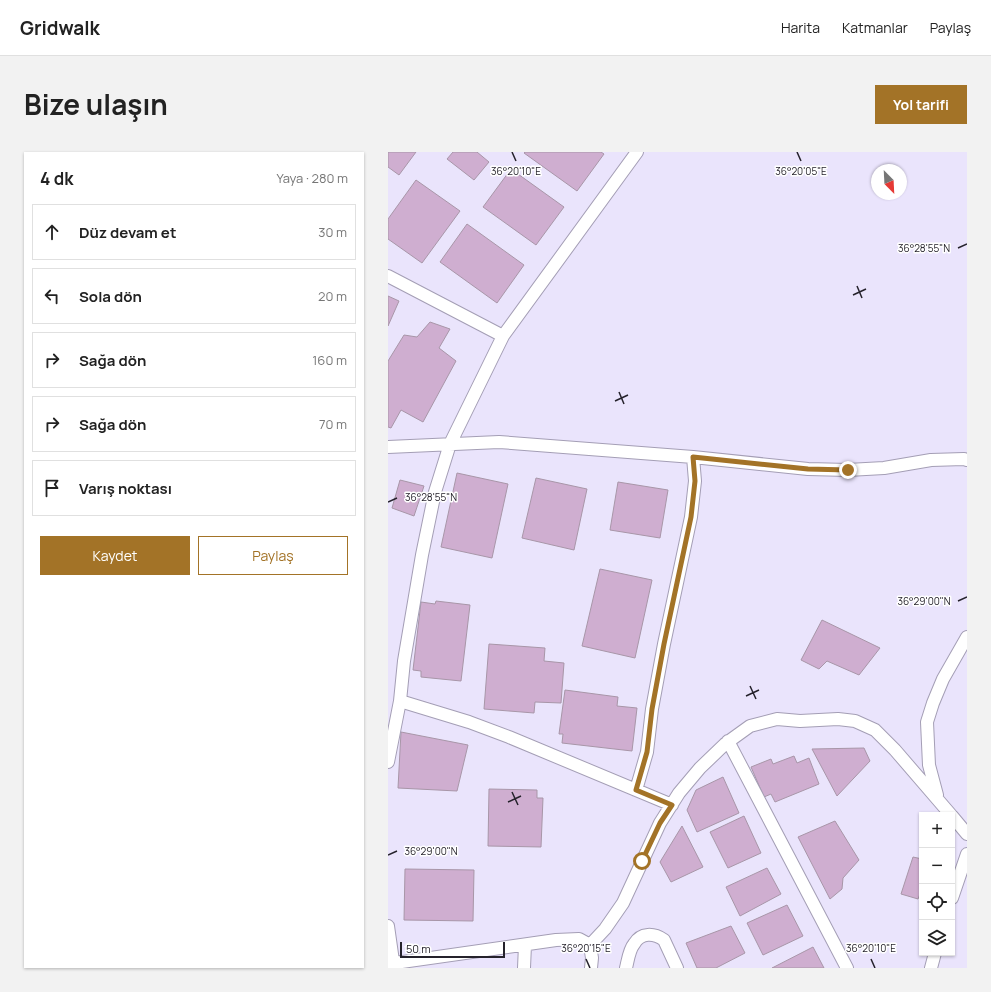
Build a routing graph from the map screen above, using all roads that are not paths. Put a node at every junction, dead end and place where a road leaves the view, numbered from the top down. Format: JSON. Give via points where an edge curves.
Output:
{"nodes":[{"id":1,"x":637,"y":152,"type":"edge"},
{"id":2,"x":388,"y":276,"type":"edge"},
{"id":3,"x":503,"y":336,"type":"junction"},
{"id":4,"x":450,"y":444,"type":"junction"},
{"id":5,"x":388,"y":447,"type":"edge"},
{"id":6,"x":693,"y":457,"type":"junction"},
{"id":7,"x":967,"y":460,"type":"edge"},
{"id":8,"x":967,"y":637,"type":"edge"},
{"id":9,"x":400,"y":700,"type":"junction"},
{"id":10,"x":728,"y":741,"type":"junction"},
{"id":11,"x":388,"y":758,"type":"edge"},
{"id":12,"x":636,"y":790,"type":"junction"},
{"id":13,"x":939,"y":800,"type":"junction"},
{"id":14,"x":672,"y":805,"type":"junction"},
{"id":15,"x":949,"y":812,"type":"edge"},
{"id":16,"x":955,"y":820,"type":"edge"},
{"id":17,"x":967,"y":834,"type":"edge"},
{"id":18,"x":967,"y":854,"type":"edge"},
{"id":19,"x":955,"y":889,"type":"edge"},
{"id":20,"x":388,"y":926,"type":"edge"},
{"id":21,"x":525,"y":945,"type":"junction"},
{"id":22,"x":590,"y":945,"type":"junction"},
{"id":23,"x":934,"y":956,"type":"edge"},
{"id":24,"x":392,"y":965,"type":"edge"},
{"id":25,"x":524,"y":968,"type":"edge"},
{"id":26,"x":592,"y":968,"type":"edge"},
{"id":27,"x":626,"y":968,"type":"edge"},
{"id":28,"x":676,"y":968,"type":"edge"},
{"id":29,"x":847,"y":968,"type":"edge"},
{"id":30,"x":931,"y":968,"type":"edge"}],
"edges":[{"from":1,"to":3,"type":"street"},
{"from":2,"to":3,"type":"street"},
{"from":3,"to":4,"type":"street"},
{"from":4,"to":5,"type":"street"},
{"from":4,"to":6,"type":"street","via":[[500,442]]},
{"from":4,"to":9,"type":"street","via":[[435,492],[422,555]]},
{"from":6,"to":7,"type":"street","via":[[808,469],[848,470],[884,468],[931,460]]},
{"from":6,"to":12,"type":"street","via":[[695,481],[691,517],[662,651],[647,752]]},
{"from":8,"to":13,"type":"street","via":[[944,679],[927,722],[929,764]]},
{"from":9,"to":11,"type":"street"},
{"from":9,"to":12,"type":"street","via":[[483,727]]},
{"from":10,"to":13,"type":"street","via":[[750,726],[777,720],[855,721],[875,730]]},
{"from":10,"to":14,"type":"street","via":[[700,768]]},
{"from":10,"to":29,"type":"street"},
{"from":12,"to":14,"type":"street"},
{"from":13,"to":15,"type":"street"},
{"from":14,"to":22,"type":"street","via":[[660,823],[623,903],[606,929]]},
{"from":16,"to":17,"type":"street"},
{"from":18,"to":19,"type":"street"},
{"from":20,"to":24,"type":"street"},
{"from":21,"to":22,"type":"street","via":[[580,939]]},
{"from":21,"to":24,"type":"street"},
{"from":21,"to":25,"type":"street"},
{"from":22,"to":26,"type":"street"},
{"from":23,"to":30,"type":"street"},
{"from":27,"to":28,"type":"street","via":[[633,944],[642,936],[651,934],[664,940]]}]}
